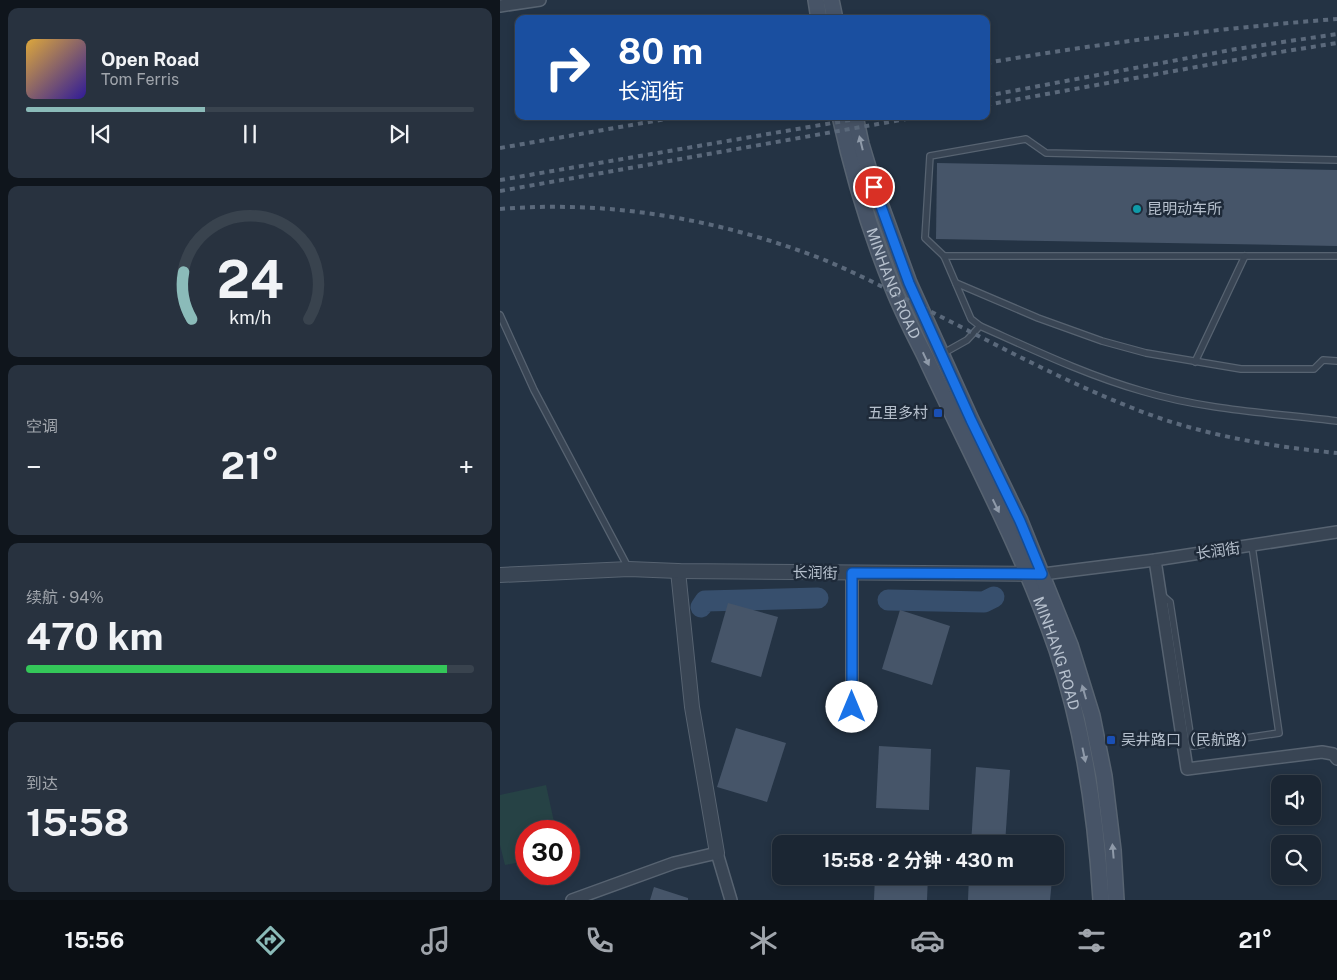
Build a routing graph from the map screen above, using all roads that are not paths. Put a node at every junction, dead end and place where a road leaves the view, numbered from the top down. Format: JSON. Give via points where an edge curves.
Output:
{"nodes":[{"id":1,"x":540,"y":0,"type":"edge"},
{"id":2,"x":816,"y":0,"type":"edge"},
{"id":3,"x":831,"y":0,"type":"edge"},
{"id":4,"x":500,"y":6,"type":"edge"},
{"id":5,"x":818,"y":15,"type":"edge"},
{"id":6,"x":833,"y":15,"type":"edge"},
{"id":7,"x":841,"y":120,"type":"edge"},
{"id":8,"x":856,"y":120,"type":"edge"},
{"id":9,"x":1337,"y":160,"type":"edge"},
{"id":10,"x":944,"y":256,"type":"junction"},
{"id":11,"x":1245,"y":256,"type":"junction"},
{"id":12,"x":1337,"y":256,"type":"edge"},
{"id":13,"x":956,"y":283,"type":"junction"},
{"id":14,"x":500,"y":315,"type":"edge"},
{"id":15,"x":980,"y":326,"type":"junction"},
{"id":16,"x":942,"y":354,"type":"junction"},
{"id":17,"x":1337,"y":361,"type":"edge"},
{"id":18,"x":1196,"y":362,"type":"junction"},
{"id":19,"x":1337,"y":421,"type":"edge"},
{"id":20,"x":1337,"y":532,"type":"edge"},
{"id":21,"x":1252,"y":546,"type":"junction"},
{"id":22,"x":1155,"y":560,"type":"junction"},
{"id":23,"x":629,"y":569,"type":"junction"},
{"id":24,"x":678,"y":571,"type":"junction"},
{"id":25,"x":852,"y":573,"type":"junction"},
{"id":26,"x":500,"y":575,"type":"edge"},
{"id":27,"x":1035,"y":575,"type":"junction"},
{"id":28,"x":1160,"y":592,"type":"junction"},
{"id":29,"x":852,"y":707,"type":"dead end"},
{"id":30,"x":1337,"y":759,"type":"edge"},
{"id":31,"x":717,"y":852,"type":"junction"},
{"id":32,"x":572,"y":900,"type":"edge"},
{"id":33,"x":731,"y":900,"type":"edge"},
{"id":34,"x":1101,"y":900,"type":"edge"},
{"id":35,"x":1116,"y":900,"type":"edge"}],
"edges":[{"from":1,"to":4,"type":"street"},
{"from":2,"to":5,"type":"main road"},
{"from":3,"to":6,"type":"main road"},
{"from":7,"to":27,"type":"main road","name":"MINHANG ROAD","one_way":true,"via":[[873,237],[893,290]]},
{"from":16,"to":8,"type":"main road","name":"MINHANG ROAD","one_way":true,"via":[[909,283],[874,187]]},
{"from":9,"to":10,"type":"lane","via":[[1046,153],[1026,139],[930,156],[925,238]]},
{"from":10,"to":11,"type":"lane"},
{"from":10,"to":13,"type":"lane"},
{"from":11,"to":12,"type":"lane"},
{"from":11,"to":18,"type":"lane"},
{"from":13,"to":15,"type":"lane","via":[[971,319]]},
{"from":13,"to":18,"type":"lane","via":[[1102,341],[1146,354]]},
{"from":14,"to":23,"type":"lane","via":[[534,390]]},
{"from":15,"to":16,"type":"lane","via":[[967,340]]},
{"from":15,"to":19,"type":"lane","via":[[1070,367],[1144,392],[1204,405]]},
{"from":16,"to":27,"type":"main road","name":"MINHANG ROAD","via":[[1020,521]]},
{"from":17,"to":18,"type":"lane","via":[[1323,360],[1314,369],[1241,369]]},
{"from":20,"to":21,"type":"street","name":"长润街"},
{"from":21,"to":22,"type":"street","name":"长润街"},
{"from":21,"to":28,"type":"lane","via":[[1279,732],[1192,746],[1170,602]]},
{"from":22,"to":27,"type":"street","name":"长润街"},
{"from":22,"to":28,"type":"street"},
{"from":23,"to":24,"type":"street","name":"长润街"},
{"from":23,"to":26,"type":"street","name":"长润街"},
{"from":24,"to":25,"type":"street","name":"长润街"},
{"from":24,"to":31,"type":"street","via":[[692,707]]},
{"from":25,"to":27,"type":"street","name":"长润街"},
{"from":25,"to":29,"type":"street"},
{"from":27,"to":34,"type":"main road","name":"MINHANG ROAD","one_way":true,"via":[[1077,720],[1090,788]]},
{"from":35,"to":27,"type":"main road","name":"MINHANG ROAD","one_way":true,"via":[[1104,776],[1092,716],[1070,644]]},
{"from":28,"to":30,"type":"street","via":[[1187,769],[1322,752],[1333,754]]},
{"from":31,"to":32,"type":"street"},
{"from":31,"to":33,"type":"street"}]}
